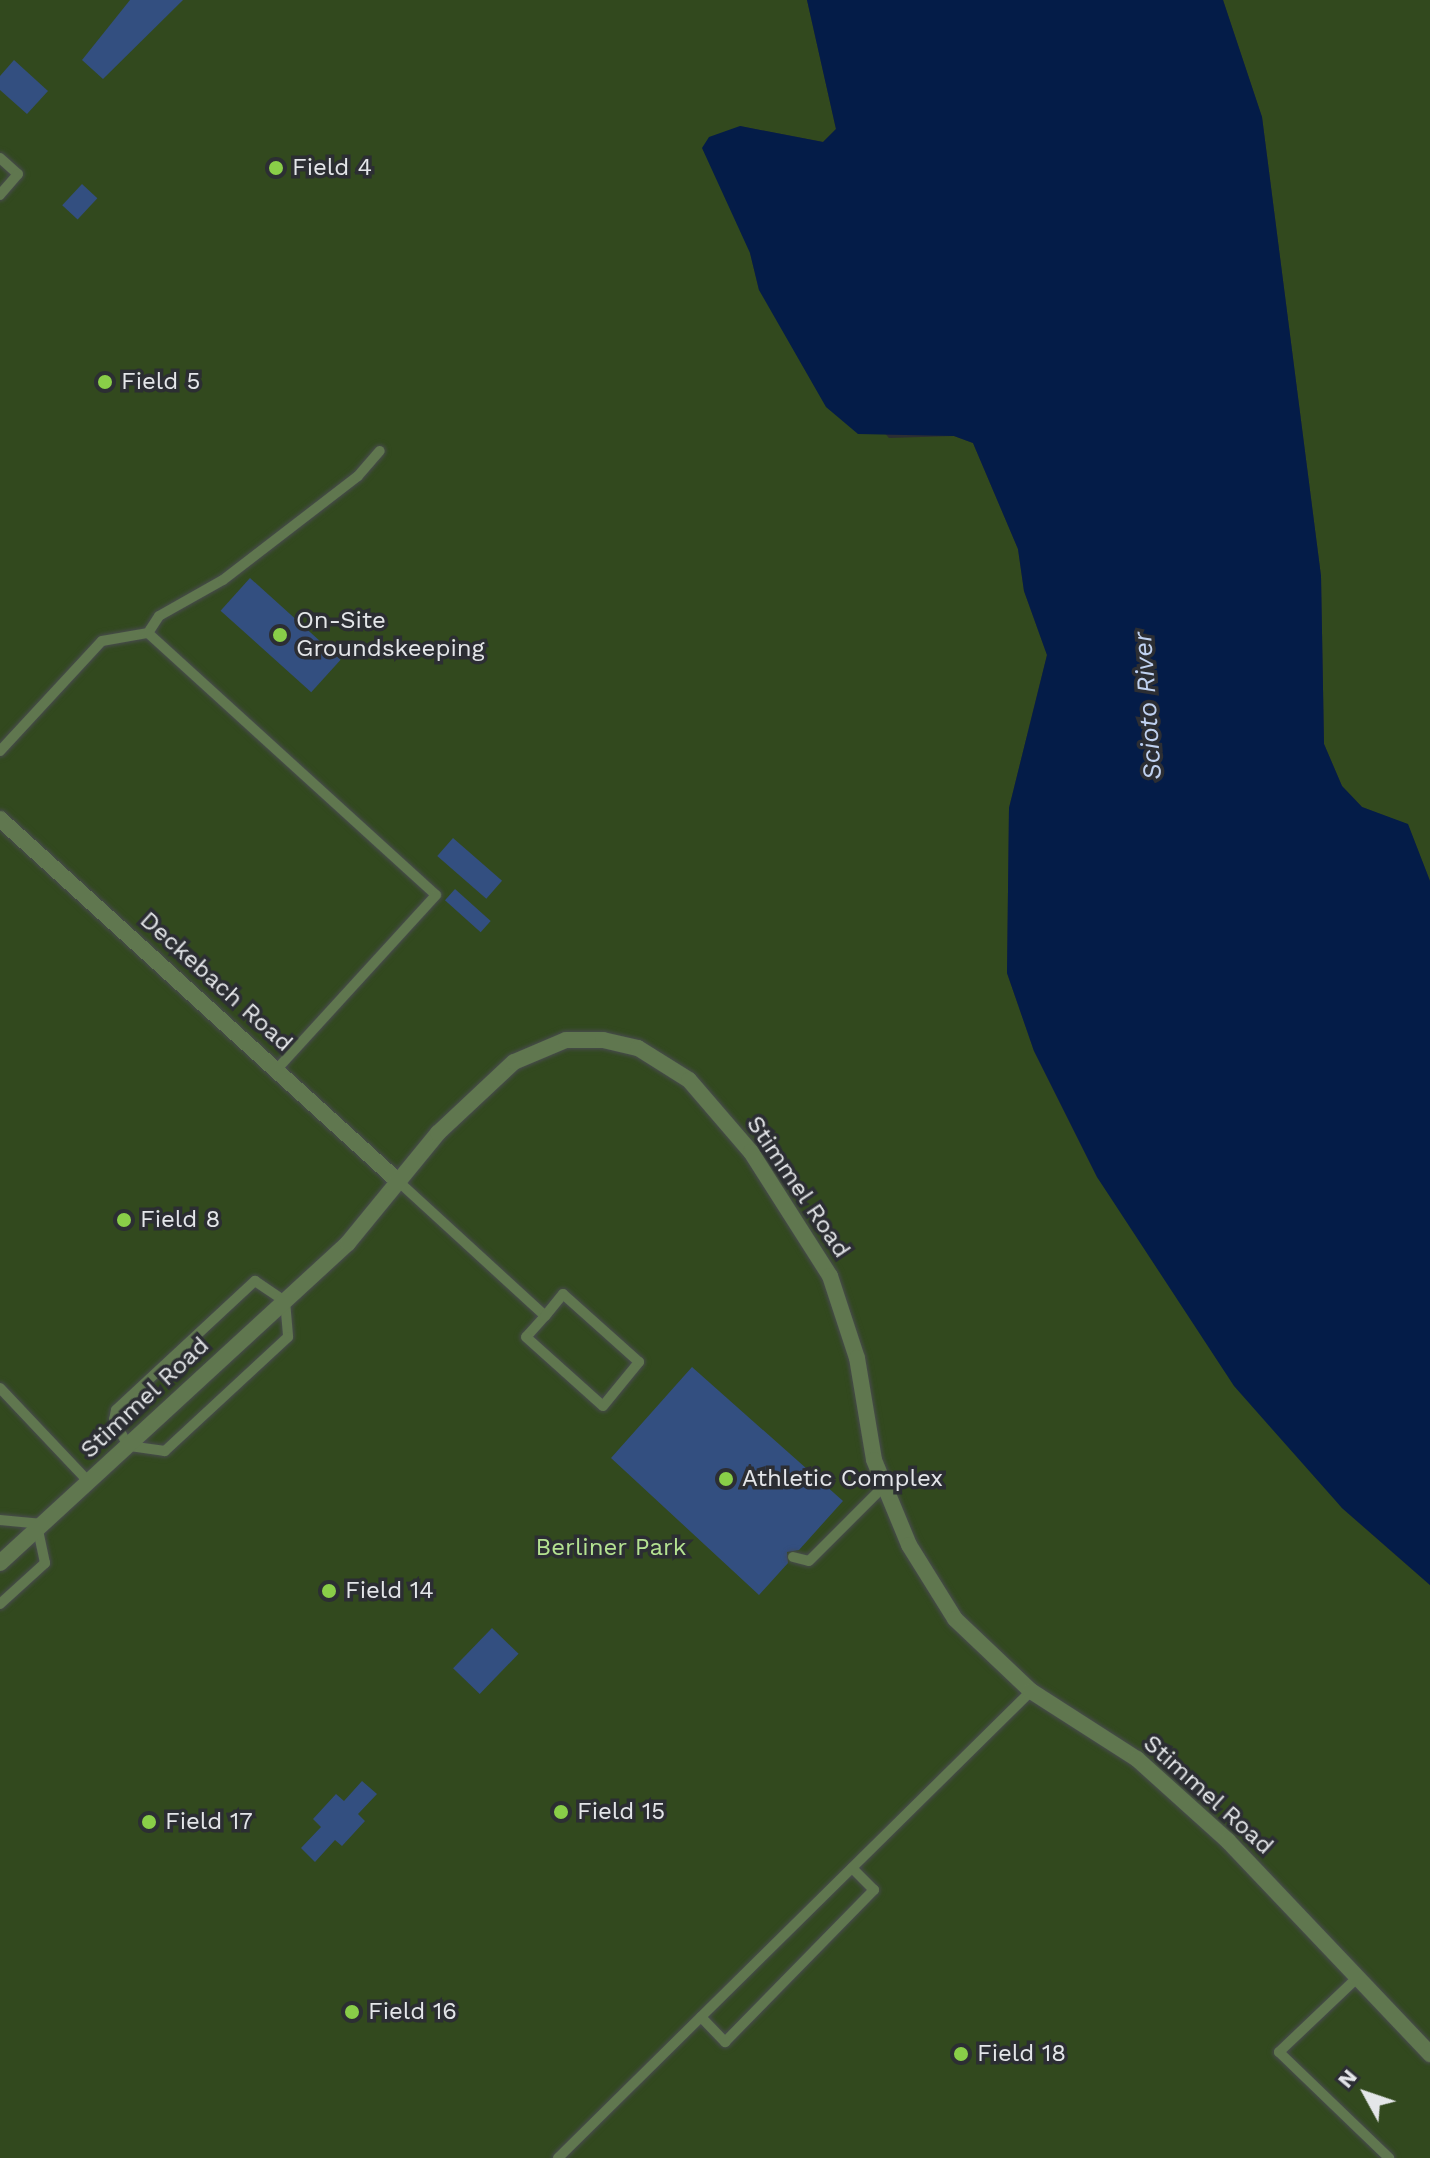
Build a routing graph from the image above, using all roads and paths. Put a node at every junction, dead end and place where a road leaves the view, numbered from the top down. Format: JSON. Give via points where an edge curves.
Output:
{"nodes":[{"id":1,"x":0,"y":158,"type":"edge"},
{"id":2,"x":0,"y":195,"type":"edge"},
{"id":3,"x":380,"y":451,"type":"dead end"},
{"id":4,"x":148,"y":633,"type":"junction"},
{"id":5,"x":0,"y":751,"type":"edge"},
{"id":6,"x":0,"y":819,"type":"edge"},
{"id":7,"x":276,"y":1070,"type":"junction"},
{"id":8,"x":399,"y":1182,"type":"junction"},
{"id":9,"x":285,"y":1301,"type":"junction"},
{"id":10,"x":545,"y":1316,"type":"junction"},
{"id":11,"x":0,"y":1388,"type":"edge"},
{"id":12,"x":128,"y":1446,"type":"junction"},
{"id":13,"x":89,"y":1482,"type":"junction"},
{"id":14,"x":885,"y":1485,"type":"junction"},
{"id":15,"x":0,"y":1520,"type":"edge"},
{"id":16,"x":41,"y":1526,"type":"junction"},
{"id":17,"x":793,"y":1557,"type":"dead end"},
{"id":18,"x":0,"y":1563,"type":"edge"},
{"id":19,"x":0,"y":1604,"type":"edge"},
{"id":20,"x":1031,"y":1691,"type":"junction"},
{"id":21,"x":852,"y":1868,"type":"junction"},
{"id":22,"x":1358,"y":1977,"type":"junction"},
{"id":23,"x":701,"y":2017,"type":"junction"},
{"id":24,"x":1430,"y":2054,"type":"edge"},
{"id":25,"x":558,"y":2158,"type":"edge"},
{"id":26,"x":1389,"y":2158,"type":"edge"}],
"edges":[{"from":1,"to":2,"type":"lane","via":[[18,174]]},
{"from":3,"to":4,"type":"lane","via":[[358,476],[223,580],[159,616]]},
{"from":4,"to":5,"type":"lane","via":[[102,641]]},
{"from":4,"to":7,"type":"lane","via":[[436,895]]},
{"from":6,"to":7,"type":"street","name":"Deckebach Road"},
{"from":7,"to":8,"type":"street","name":"Deckebach Road"},
{"from":8,"to":9,"type":"street","name":"Stimmel Road","via":[[348,1243]]},
{"from":8,"to":10,"type":"lane"},
{"from":8,"to":14,"type":"street","name":"Stimmel Road","via":[[467,1103],[514,1062],[538,1050],[566,1040],[603,1040],[638,1048],[664,1062],[689,1080],[751,1152],[830,1276],[857,1358],[874,1460]]},
{"from":9,"to":12,"type":"street","name":"Stimmel Road"},
{"from":9,"to":12,"type":"lane","via":[[288,1337],[165,1451]]},
{"from":9,"to":12,"type":"lane","via":[[255,1281],[247,1283],[116,1410],[114,1420]]},
{"from":10,"to":10,"type":"lane","via":[[526,1337],[603,1406],[639,1362],[563,1294]]},
{"from":11,"to":13,"type":"lane"},
{"from":12,"to":13,"type":"street","name":"Stimmel Road"},
{"from":13,"to":16,"type":"street","name":"Stimmel Road"},
{"from":14,"to":17,"type":"lane","via":[[809,1561]]},
{"from":14,"to":20,"type":"street","name":"Stimmel Road","via":[[909,1545],[955,1619]]},
{"from":15,"to":16,"type":"lane"},
{"from":16,"to":18,"type":"street","name":"Stimmel Road"},
{"from":16,"to":19,"type":"lane","via":[[45,1563]]},
{"from":20,"to":21,"type":"lane"},
{"from":20,"to":22,"type":"street","name":"Stimmel Road","via":[[1137,1759],[1228,1841]]},
{"from":21,"to":23,"type":"lane"},
{"from":21,"to":23,"type":"lane","via":[[874,1890],[725,2042]]},
{"from":22,"to":24,"type":"street","name":"Stimmel Road"},
{"from":22,"to":26,"type":"lane","via":[[1279,2052]]},
{"from":23,"to":25,"type":"lane"}]}
